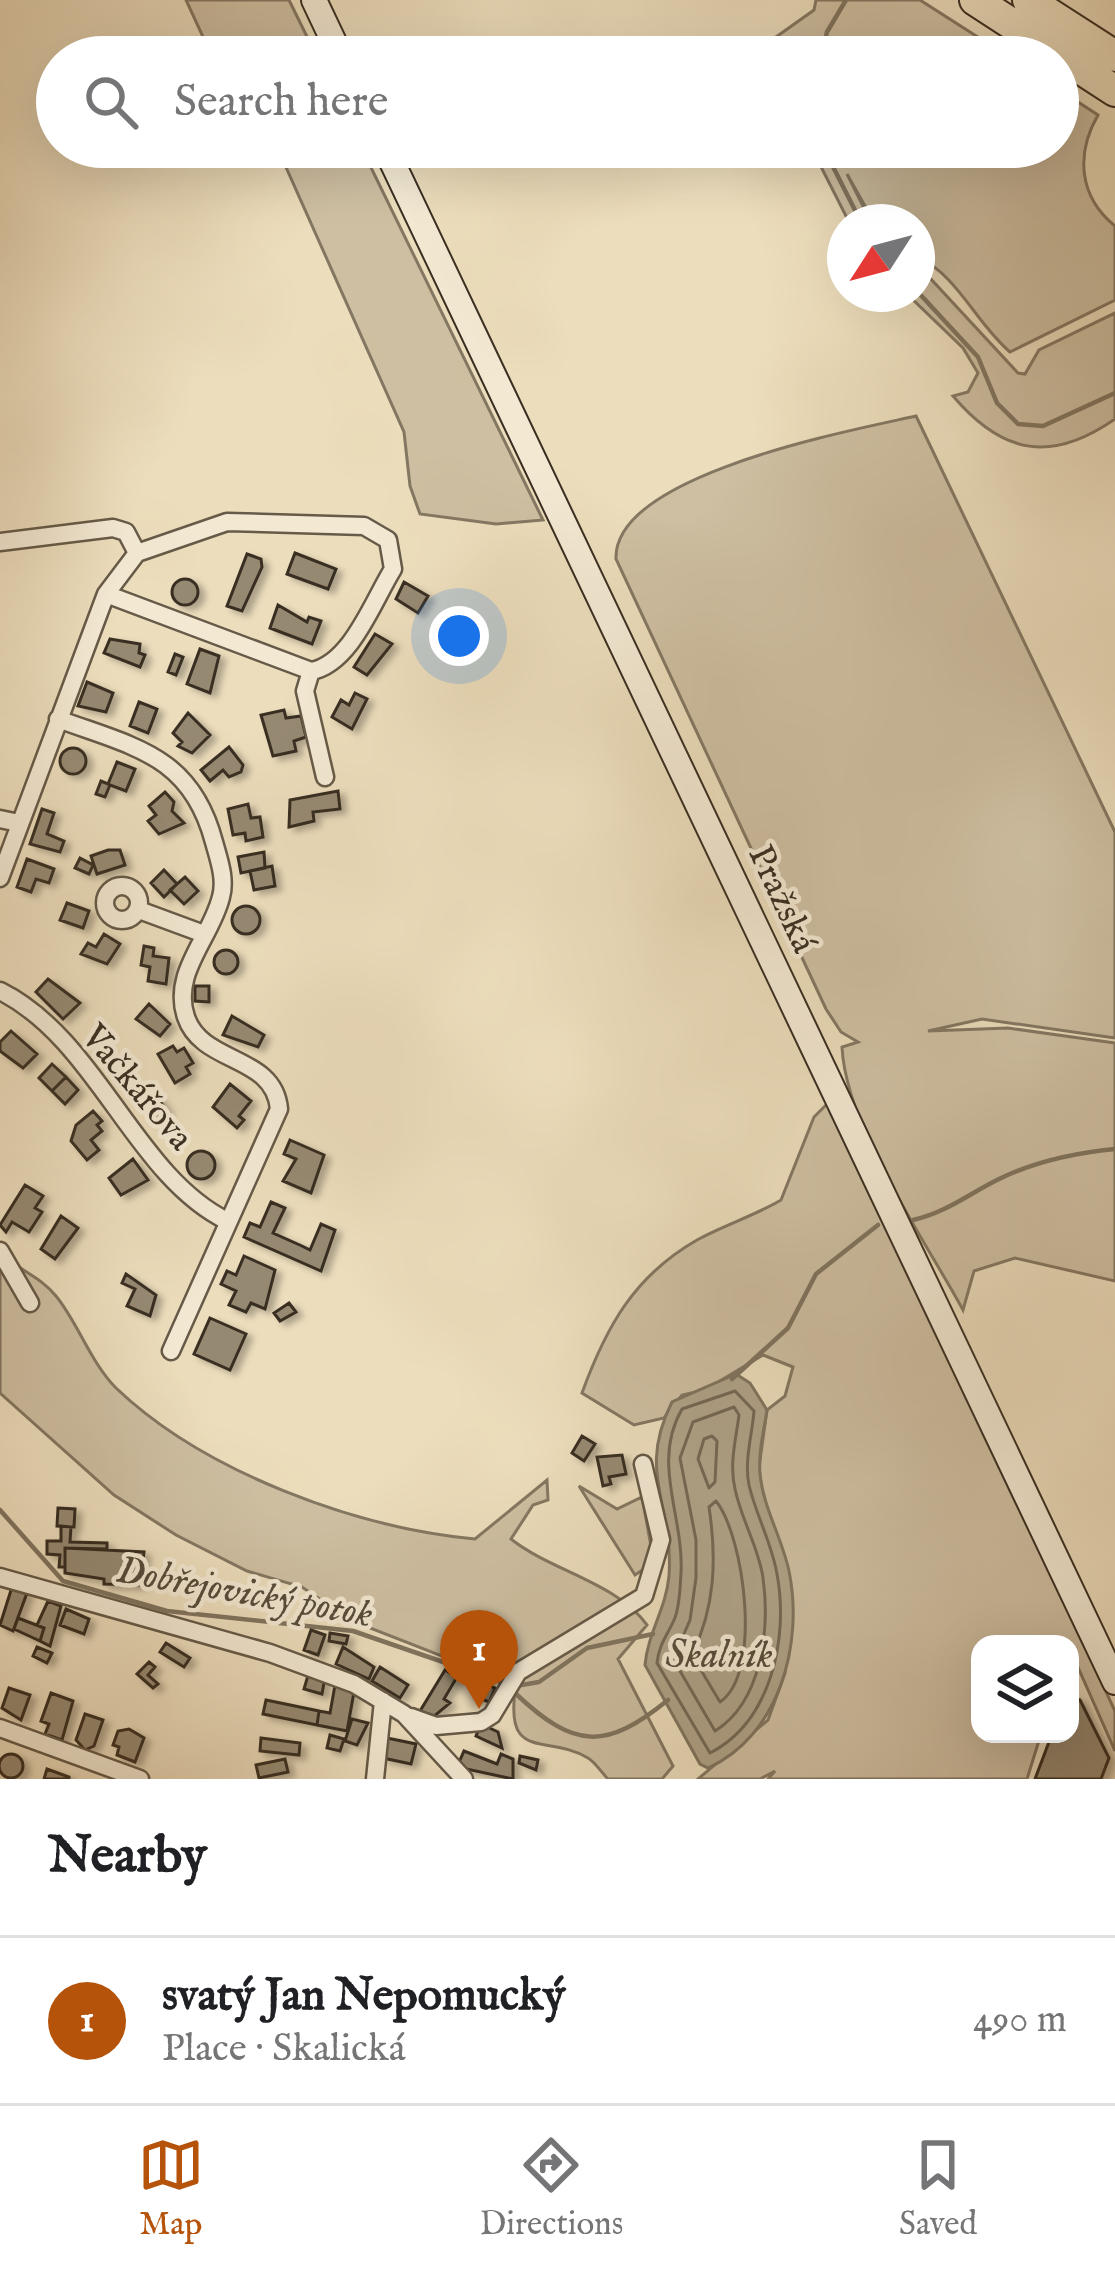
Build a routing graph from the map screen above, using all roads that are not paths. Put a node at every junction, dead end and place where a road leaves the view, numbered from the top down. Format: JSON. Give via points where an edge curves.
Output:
{"nodes":[{"id":1,"x":314,"y":0,"type":"edge"},
{"id":2,"x":975,"y":0,"type":"edge"},
{"id":3,"x":1028,"y":0,"type":"edge"},
{"id":4,"x":331,"y":36,"type":"edge"},
{"id":5,"x":1030,"y":36,"type":"edge"},
{"id":6,"x":1115,"y":56,"type":"edge"},
{"id":7,"x":1079,"y":68,"type":"edge"},
{"id":8,"x":1115,"y":91,"type":"edge"},
{"id":9,"x":395,"y":168,"type":"edge"},
{"id":10,"x":0,"y":542,"type":"edge"},
{"id":11,"x":136,"y":554,"type":"junction"},
{"id":12,"x":106,"y":594,"type":"junction"},
{"id":13,"x":311,"y":671,"type":"junction"},
{"id":14,"x":58,"y":719,"type":"junction"},
{"id":15,"x":326,"y":777,"type":"dead end"},
{"id":16,"x":0,"y":819,"type":"edge"},
{"id":17,"x":19,"y":823,"type":"junction"},
{"id":18,"x":0,"y":878,"type":"edge"},
{"id":19,"x":139,"y":910,"type":"dead end"},
{"id":20,"x":204,"y":934,"type":"junction"},
{"id":21,"x":0,"y":992,"type":"edge"},
{"id":22,"x":226,"y":1221,"type":"junction"},
{"id":23,"x":0,"y":1251,"type":"edge"},
{"id":24,"x":30,"y":1303,"type":"dead end"},
{"id":25,"x":171,"y":1351,"type":"dead end"},
{"id":26,"x":643,"y":1464,"type":"dead end"},
{"id":27,"x":0,"y":1577,"type":"edge"},
{"id":28,"x":1115,"y":1682,"type":"edge"},
{"id":29,"x":382,"y":1701,"type":"junction"},
{"id":30,"x":404,"y":1714,"type":"junction"},
{"id":31,"x":0,"y":1728,"type":"edge"},
{"id":32,"x":140,"y":1779,"type":"edge"},
{"id":33,"x":375,"y":1779,"type":"edge"},
{"id":34,"x":464,"y":1779,"type":"edge"}],
"edges":[{"from":1,"to":4,"type":"main road"},
{"from":2,"to":5,"type":"highway"},
{"from":3,"to":6,"type":"highway"},
{"from":7,"to":8,"type":"highway"},
{"from":9,"to":28,"type":"main road","name":"Pražská"},
{"from":10,"to":11,"type":"street","via":[[113,528],[125,532]]},
{"from":11,"to":12,"type":"street"},
{"from":11,"to":13,"type":"street","via":[[227,522],[364,526],[388,540],[393,568],[340,655]]},
{"from":12,"to":13,"type":"street"},
{"from":12,"to":14,"type":"street"},
{"from":13,"to":15,"type":"street","via":[[305,692]]},
{"from":14,"to":17,"type":"street"},
{"from":14,"to":20,"type":"street","via":[[157,755],[206,810],[222,896]]},
{"from":16,"to":17,"type":"street"},
{"from":17,"to":18,"type":"street"},
{"from":19,"to":20,"type":"street"},
{"from":20,"to":22,"type":"street","via":[[181,1000],[188,1025],[278,1091],[279,1109]]},
{"from":21,"to":22,"type":"street","name":"Vačkářova","via":[[106,1089],[188,1199]]},
{"from":22,"to":25,"type":"street"},
{"from":23,"to":24,"type":"street"},
{"from":26,"to":30,"type":"street","via":[[661,1540],[644,1596],[518,1672],[481,1723],[436,1726]]},
{"from":27,"to":29,"type":"street","via":[[270,1653]]},
{"from":29,"to":30,"type":"street"},
{"from":29,"to":33,"type":"street"},
{"from":30,"to":34,"type":"street"},
{"from":31,"to":32,"type":"street"}]}
